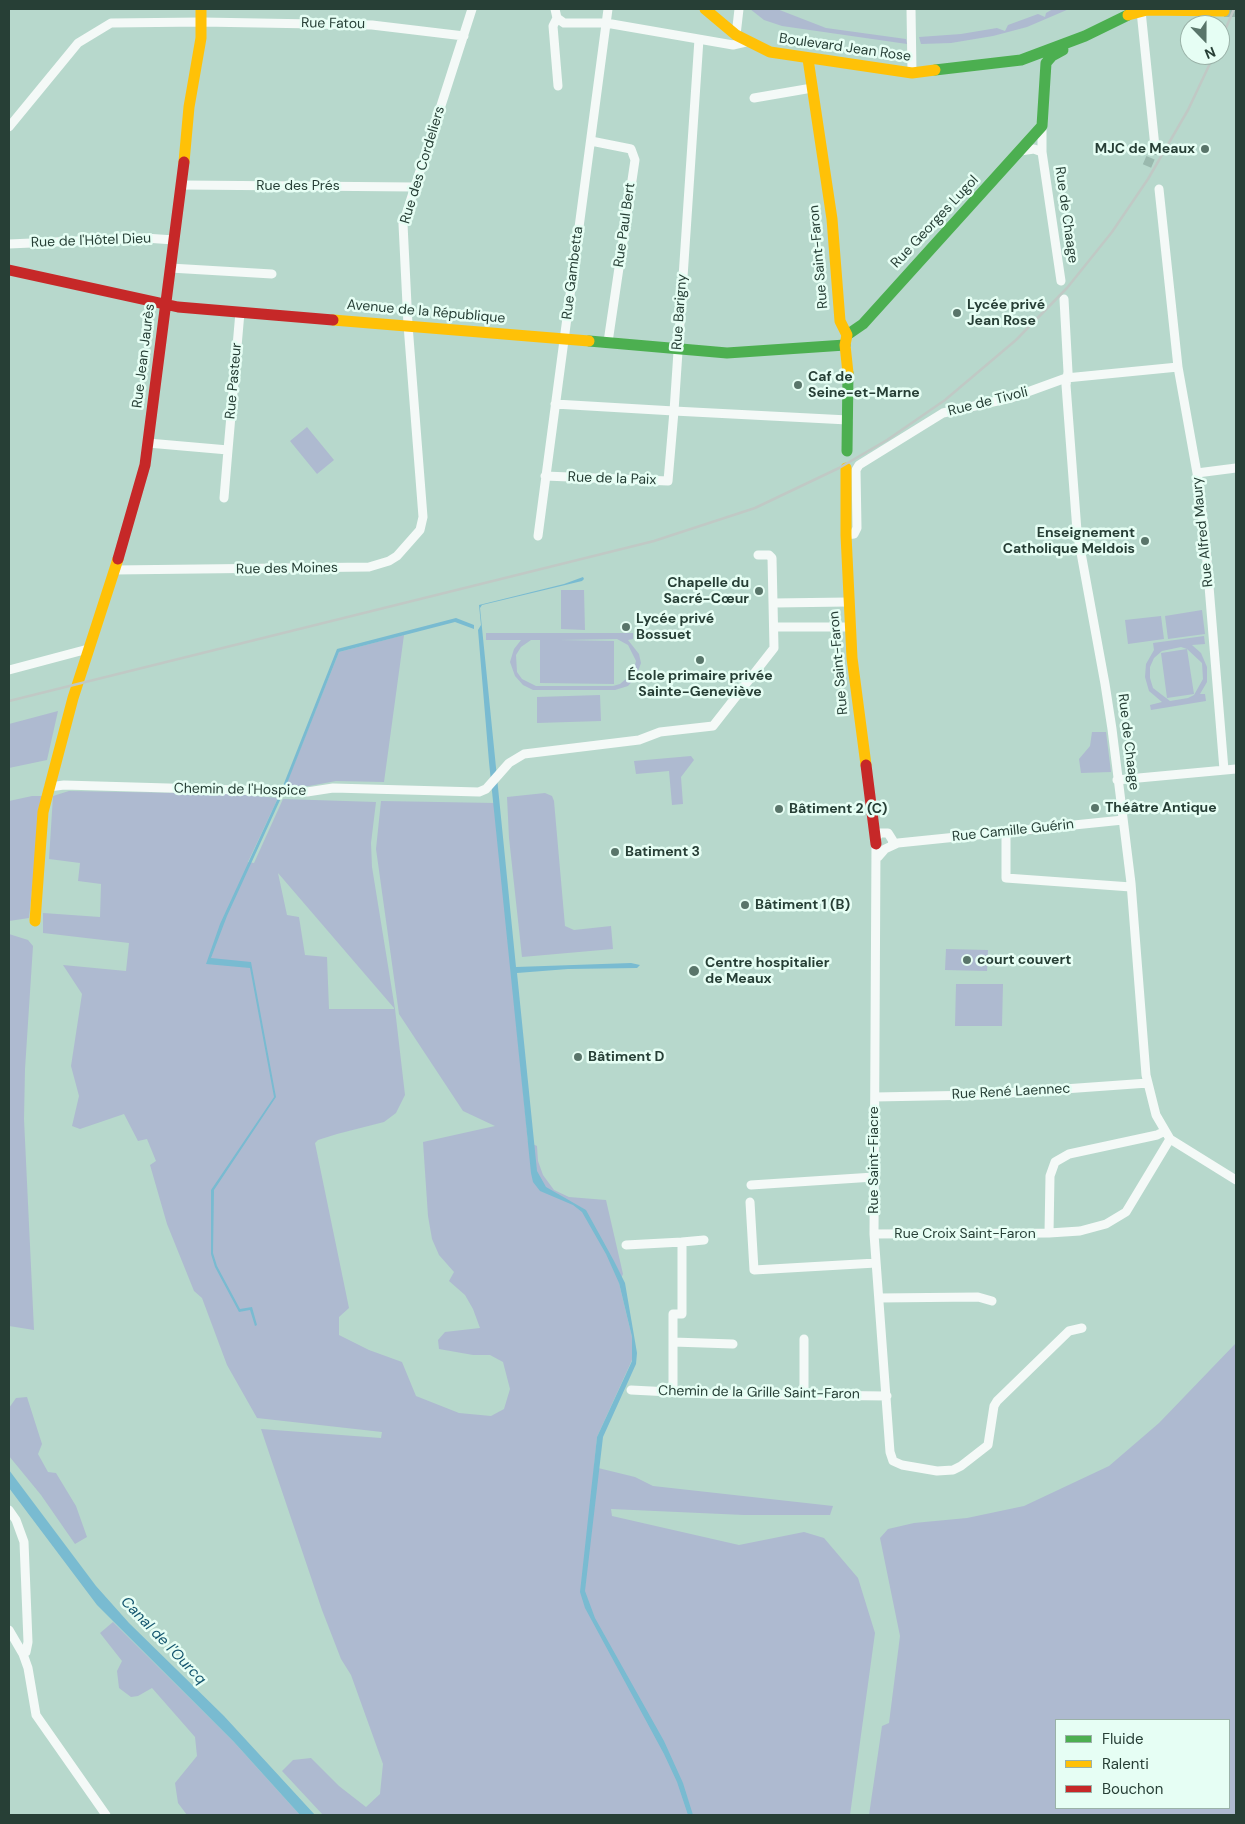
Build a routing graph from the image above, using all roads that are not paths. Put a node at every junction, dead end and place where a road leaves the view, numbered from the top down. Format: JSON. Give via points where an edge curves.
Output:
{"nodes":[{"id":1,"x":201,"y":9,"type":"edge"},
{"id":2,"x":472,"y":9,"type":"edge"},
{"id":3,"x":608,"y":9,"type":"edge"},
{"id":4,"x":704,"y":9,"type":"edge"},
{"id":5,"x":739,"y":9,"type":"edge"},
{"id":6,"x":911,"y":9,"type":"edge"},
{"id":7,"x":1145,"y":10,"type":"edge"},
{"id":8,"x":1224,"y":11,"type":"dead end"},
{"id":9,"x":556,"y":13,"type":"edge"},
{"id":10,"x":1123,"y":13,"type":"edge"},
{"id":11,"x":202,"y":22,"type":"junction"},
{"id":12,"x":606,"y":22,"type":"junction"},
{"id":13,"x":736,"y":35,"type":"junction"},
{"id":14,"x":464,"y":36,"type":"junction"},
{"id":15,"x":1085,"y":36,"type":"junction"},
{"id":16,"x":699,"y":39,"type":"junction"},
{"id":17,"x":746,"y":42,"type":"junction"},
{"id":18,"x":808,"y":60,"type":"junction"},
{"id":19,"x":912,"y":73,"type":"junction"},
{"id":20,"x":558,"y":86,"type":"dead end"},
{"id":21,"x":812,"y":88,"type":"junction"},
{"id":22,"x":754,"y":98,"type":"dead end"},
{"id":23,"x":1042,"y":126,"type":"junction"},
{"id":24,"x":9,"y":127,"type":"edge"},
{"id":25,"x":591,"y":141,"type":"junction"},
{"id":26,"x":1155,"y":147,"type":"tunnel mouth"},
{"id":27,"x":1020,"y":151,"type":"junction"},
{"id":28,"x":1042,"y":152,"type":"junction"},
{"id":29,"x":182,"y":185,"type":"junction"},
{"id":30,"x":414,"y":187,"type":"junction"},
{"id":31,"x":1159,"y":189,"type":"dead end"},
{"id":32,"x":174,"y":240,"type":"junction"},
{"id":33,"x":9,"y":244,"type":"edge"},
{"id":34,"x":170,"y":268,"type":"junction"},
{"id":35,"x":9,"y":270,"type":"edge"},
{"id":36,"x":272,"y":274,"type":"dead end"},
{"id":37,"x":1061,"y":281,"type":"dead end"},
{"id":38,"x":1064,"y":299,"type":"dead end"},
{"id":39,"x":166,"y":305,"type":"junction"},
{"id":40,"x":240,"y":312,"type":"junction"},
{"id":41,"x":408,"y":325,"type":"junction"},
{"id":42,"x":564,"y":339,"type":"junction"},
{"id":43,"x":846,"y":340,"type":"junction"},
{"id":44,"x":608,"y":342,"type":"junction"},
{"id":45,"x":677,"y":348,"type":"junction"},
{"id":46,"x":1178,"y":367,"type":"junction"},
{"id":47,"x":1066,"y":378,"type":"junction"},
{"id":48,"x":555,"y":404,"type":"junction"},
{"id":49,"x":674,"y":411,"type":"junction"},
{"id":50,"x":848,"y":420,"type":"junction"},
{"id":51,"x":148,"y":443,"type":"junction"},
{"id":52,"x":228,"y":450,"type":"junction"},
{"id":53,"x":846,"y":451,"type":"dead end"},
{"id":54,"x":846,"y":468,"type":"dead end"},
{"id":55,"x":1236,"y":468,"type":"edge"},
{"id":56,"x":1197,"y":473,"type":"junction"},
{"id":57,"x":545,"y":476,"type":"junction"},
{"id":58,"x":224,"y":498,"type":"dead end"},
{"id":59,"x":422,"y":504,"type":"joint"},
{"id":60,"x":846,"y":535,"type":"junction"},
{"id":61,"x":538,"y":536,"type":"dead end"},
{"id":62,"x":758,"y":555,"type":"dead end"},
{"id":63,"x":114,"y":570,"type":"junction"},
{"id":64,"x":848,"y":602,"type":"junction"},
{"id":65,"x":774,"y":603,"type":"junction"},
{"id":66,"x":849,"y":627,"type":"junction"},
{"id":67,"x":774,"y":628,"type":"junction"},
{"id":68,"x":88,"y":649,"type":"junction"},
{"id":69,"x":9,"y":670,"type":"edge"},
{"id":70,"x":1236,"y":769,"type":"edge"},
{"id":71,"x":1224,"y":770,"type":"junction"},
{"id":72,"x":1117,"y":780,"type":"junction"},
{"id":73,"x":49,"y":787,"type":"junction"},
{"id":74,"x":1123,"y":820,"type":"junction"},
{"id":75,"x":1006,"y":832,"type":"junction"},
{"id":76,"x":883,"y":838,"type":"junction"},
{"id":77,"x":1131,"y":887,"type":"junction"},
{"id":78,"x":34,"y":920,"type":"dead end"},
{"id":79,"x":1148,"y":1083,"type":"junction"},
{"id":80,"x":874,"y":1097,"type":"junction"},
{"id":81,"x":1167,"y":1135,"type":"junction"},
{"id":82,"x":874,"y":1176,"type":"junction"},
{"id":83,"x":1236,"y":1180,"type":"edge"},
{"id":84,"x":751,"y":1185,"type":"dead end"},
{"id":85,"x":750,"y":1202,"type":"dead end"},
{"id":86,"x":1049,"y":1233,"type":"junction"},
{"id":87,"x":874,"y":1234,"type":"junction"},
{"id":88,"x":704,"y":1240,"type":"dead end"},
{"id":89,"x":682,"y":1242,"type":"junction"},
{"id":90,"x":626,"y":1245,"type":"dead end"},
{"id":91,"x":876,"y":1263,"type":"junction"},
{"id":92,"x":879,"y":1298,"type":"junction"},
{"id":93,"x":992,"y":1301,"type":"dead end"},
{"id":94,"x":1082,"y":1328,"type":"dead end"},
{"id":95,"x":804,"y":1339,"type":"dead end"},
{"id":96,"x":673,"y":1342,"type":"junction"},
{"id":97,"x":732,"y":1344,"type":"dead end"},
{"id":98,"x":631,"y":1390,"type":"dead end"},
{"id":99,"x":673,"y":1392,"type":"junction"},
{"id":100,"x":804,"y":1395,"type":"junction"},
{"id":101,"x":887,"y":1396,"type":"junction"},
{"id":102,"x":9,"y":1510,"type":"edge"},
{"id":103,"x":9,"y":1630,"type":"edge"},
{"id":104,"x":23,"y":1654,"type":"junction"},
{"id":105,"x":106,"y":1815,"type":"edge"}],
"edges":[{"from":1,"to":11,"type":"street","name":"Rue Jean Jaurès"},
{"from":2,"to":14,"type":"street","name":"Rue des Cordeliers"},
{"from":3,"to":12,"type":"street","name":"Rue Gambetta"},
{"from":4,"to":13,"type":"street","name":"Boulevard Jean Rose"},
{"from":5,"to":13,"type":"street"},
{"from":6,"to":19,"type":"street"},
{"from":7,"to":8,"type":"street","name":"Boulevard Jean Rose"},
{"from":7,"to":10,"type":"street","name":"Boulevard Jean Rose"},
{"from":7,"to":26,"type":"street"},
{"from":9,"to":12,"type":"street","via":[[564,23]]},
{"from":9,"to":20,"type":"street","via":[[553,26]]},
{"from":10,"to":15,"type":"street","name":"Boulevard Jean Rose"},
{"from":11,"to":14,"type":"street","name":"Rue Fatou","via":[[372,25]]},
{"from":11,"to":24,"type":"street","name":"Rue Fatou","via":[[111,23],[101,28],[78,43]]},
{"from":11,"to":29,"type":"street","name":"Rue Jean Jaurès","via":[[189,107]]},
{"from":12,"to":16,"type":"street"},
{"from":12,"to":25,"type":"street","name":"Rue Gambetta"},
{"from":13,"to":17,"type":"street","name":"Boulevard Jean Rose"},
{"from":14,"to":30,"type":"street","name":"Rue des Cordeliers"},
{"from":15,"to":19,"type":"street","name":"Boulevard Jean Rose","via":[[1021,60]]},
{"from":15,"to":23,"type":"street","name":"Rue de Chaage","via":[[1046,63]]},
{"from":16,"to":17,"type":"street","via":[[733,45]]},
{"from":16,"to":45,"type":"street","name":"Rue Barigny"},
{"from":17,"to":18,"type":"street","name":"Boulevard Jean Rose","via":[[770,52]]},
{"from":18,"to":19,"type":"street","name":"Boulevard Jean Rose"},
{"from":18,"to":21,"type":"street","name":"Rue Saint-Faron"},
{"from":21,"to":22,"type":"street"},
{"from":21,"to":43,"type":"street","name":"Rue Saint-Faron","via":[[832,219],[840,321]]},
{"from":23,"to":27,"type":"street","name":"Rue Georges Lugol"},
{"from":23,"to":28,"type":"street","name":"Rue de Chaage"},
{"from":25,"to":42,"type":"street","name":"Rue Gambetta"},
{"from":25,"to":44,"type":"street","name":"Rue Paul Bert","via":[[631,149],[634,160]]},
{"from":27,"to":28,"type":"street","name":"Rue de Chaage","via":[[1034,149]]},
{"from":27,"to":43,"type":"street","name":"Rue Georges Lugol"},
{"from":28,"to":37,"type":"street","name":"Rue de Chaage"},
{"from":29,"to":30,"type":"street","name":"Rue des Prés"},
{"from":29,"to":32,"type":"street","name":"Rue Jean Jaurès"},
{"from":30,"to":41,"type":"street","name":"Rue des Cordeliers","via":[[403,224]]},
{"from":31,"to":46,"type":"street","name":"Rue Alfred Maury"},
{"from":32,"to":33,"type":"street","name":"Rue de l'Hôtel Dieu","via":[[145,238]]},
{"from":32,"to":34,"type":"street","name":"Rue Jean Jaurès"},
{"from":34,"to":36,"type":"street"},
{"from":34,"to":39,"type":"street","name":"Rue Jean Jaurès"},
{"from":35,"to":39,"type":"street","name":"Avenue de la République"},
{"from":38,"to":47,"type":"street","name":"Rue de Chaage"},
{"from":39,"to":40,"type":"street","name":"Avenue de la République"},
{"from":39,"to":51,"type":"street","name":"Rue Jean Jaurès"},
{"from":40,"to":41,"type":"street","name":"Avenue de la République"},
{"from":40,"to":52,"type":"street","name":"Rue Pasteur"},
{"from":41,"to":42,"type":"street","name":"Avenue de la République"},
{"from":41,"to":59,"type":"street","name":"Rue des Cordeliers"},
{"from":42,"to":44,"type":"street","name":"Avenue de la République"},
{"from":42,"to":48,"type":"street","name":"Rue Gambetta"},
{"from":43,"to":45,"type":"street","name":"Avenue de la République","via":[[741,352]]},
{"from":43,"to":50,"type":"street","name":"Rue Saint-Faron"},
{"from":44,"to":45,"type":"street","name":"Avenue de la République"},
{"from":45,"to":49,"type":"street","name":"Rue Barigny"},
{"from":46,"to":47,"type":"street","name":"Rue de Tivoli"},
{"from":46,"to":56,"type":"street","name":"Rue Alfred Maury"},
{"from":47,"to":60,"type":"street","name":"Rue de Tivoli","via":[[1011,398],[943,413],[862,463],[856,470],[857,531]]},
{"from":47,"to":72,"type":"street","name":"Rue de Chaage","via":[[1077,531],[1106,684]]},
{"from":48,"to":49,"type":"street"},
{"from":48,"to":57,"type":"street","name":"Rue Gambetta"},
{"from":49,"to":50,"type":"street"},
{"from":49,"to":57,"type":"street","name":"Rue de la Paix","via":[[668,481]]},
{"from":50,"to":53,"type":"street","name":"Rue Saint-Faron"},
{"from":51,"to":52,"type":"street"},
{"from":51,"to":63,"type":"street","name":"Rue Jean Jaurès","via":[[145,465]]},
{"from":52,"to":58,"type":"street","name":"Rue Pasteur"},
{"from":54,"to":60,"type":"street","name":"Rue Saint-Faron"},
{"from":55,"to":56,"type":"street"},
{"from":56,"to":71,"type":"street","name":"Rue Alfred Maury"},
{"from":57,"to":61,"type":"street","name":"Rue Gambetta"},
{"from":59,"to":63,"type":"street","name":"Rue des Moines","via":[[420,530],[406,548],[389,561],[369,567]]},
{"from":60,"to":64,"type":"street","name":"Rue Saint-Faron"},
{"from":62,"to":65,"type":"street","via":[[772,558]]},
{"from":63,"to":68,"type":"street","name":"Rue Jean Jaurès"},
{"from":64,"to":65,"type":"street"},
{"from":64,"to":66,"type":"street","name":"Rue Saint-Faron"},
{"from":65,"to":67,"type":"street"},
{"from":66,"to":67,"type":"street"},
{"from":66,"to":76,"type":"street","name":"Rue Saint-Faron","via":[[856,702]]},
{"from":67,"to":73,"type":"street","name":"Chemin de l'Hospice","via":[[774,648],[713,726],[660,732],[639,740],[524,754],[509,763],[489,786],[479,792]]},
{"from":68,"to":69,"type":"street"},
{"from":68,"to":73,"type":"street","name":"Rue Jean Jaurès"},
{"from":70,"to":71,"type":"street"},
{"from":71,"to":72,"type":"street"},
{"from":72,"to":74,"type":"street","name":"Rue de Chaage"},
{"from":73,"to":78,"type":"street","name":"Rue Jean Jaurès","via":[[43,812]]},
{"from":74,"to":75,"type":"street","name":"Rue Camille Guérin"},
{"from":74,"to":77,"type":"street","name":"Rue de Chaage"},
{"from":75,"to":76,"type":"street","name":"Rue Camille Guérin","via":[[904,842]]},
{"from":75,"to":77,"type":"street","via":[[1006,878]]},
{"from":76,"to":80,"type":"street","name":"Rue Saint-Fiacre","via":[[878,857]]},
{"from":77,"to":79,"type":"street","name":"Rue de Chaage"},
{"from":79,"to":80,"type":"street","name":"Rue René Laennec","via":[[987,1095]]},
{"from":79,"to":81,"type":"street","name":"Rue de Chaage","via":[[1156,1115]]},
{"from":80,"to":82,"type":"street","name":"Rue Saint-Fiacre"},
{"from":81,"to":83,"type":"street"},
{"from":81,"to":86,"type":"street","via":[[1122,1217],[1080,1232]]},
{"from":81,"to":86,"type":"street","name":"Rue Croix Saint-Faron","via":[[1069,1154],[1055,1162],[1050,1176]]},
{"from":82,"to":84,"type":"street"},
{"from":82,"to":87,"type":"street","name":"Rue Saint-Fiacre"},
{"from":85,"to":91,"type":"street","via":[[754,1270]]},
{"from":86,"to":87,"type":"street","name":"Rue Croix Saint-Faron"},
{"from":87,"to":91,"type":"street","name":"Rue Saint-Fiacre"},
{"from":88,"to":89,"type":"street"},
{"from":89,"to":90,"type":"street"},
{"from":89,"to":96,"type":"street","via":[[682,1314],[673,1314]]},
{"from":91,"to":92,"type":"street","name":"Rue Saint-Fiacre"},
{"from":92,"to":93,"type":"street","via":[[978,1297]]},
{"from":92,"to":101,"type":"street","name":"Rue Saint-Fiacre"},
{"from":94,"to":101,"type":"street","name":"Rue Saint-Fiacre","via":[[1069,1331],[997,1401],[988,1445],[953,1470],[902,1465],[893,1461]]},
{"from":95,"to":100,"type":"street"},
{"from":96,"to":97,"type":"street"},
{"from":96,"to":99,"type":"street"},
{"from":98,"to":99,"type":"street","name":"Chemin de la Grille Saint-Faron"},
{"from":99,"to":100,"type":"street","name":"Chemin de la Grille Saint-Faron"},
{"from":100,"to":101,"type":"street","name":"Chemin de la Grille Saint-Faron"},
{"from":102,"to":104,"type":"street","via":[[24,1542],[28,1642]]},
{"from":103,"to":104,"type":"street"},
{"from":104,"to":105,"type":"street","via":[[36,1715]]}]}
